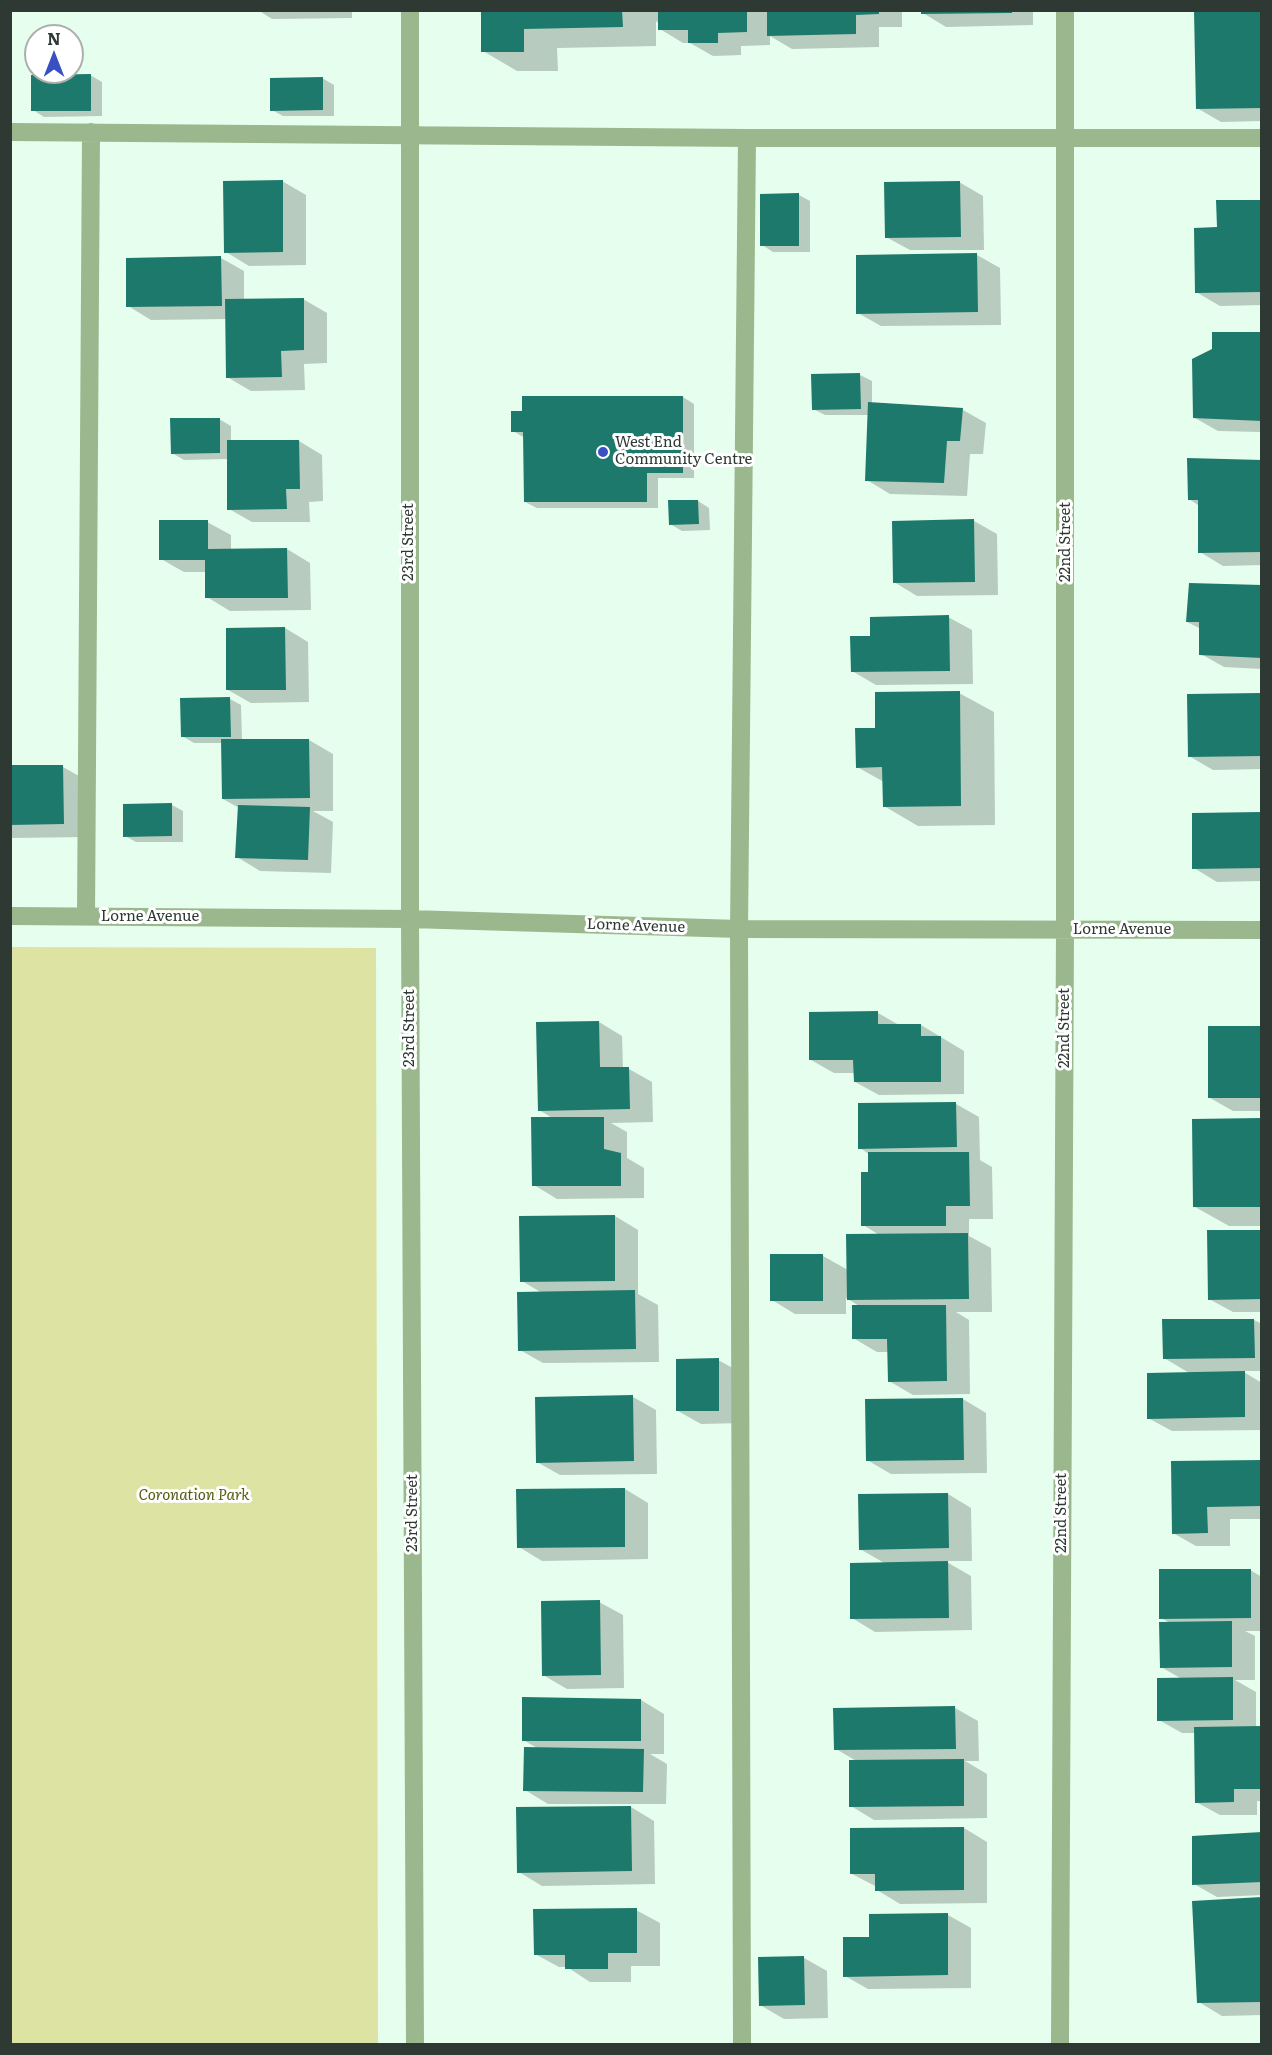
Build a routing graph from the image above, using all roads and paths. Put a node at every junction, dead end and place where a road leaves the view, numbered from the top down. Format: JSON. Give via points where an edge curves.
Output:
{"nodes":[{"id":1,"x":410,"y":10,"type":"edge"},
{"id":2,"x":1065,"y":10,"type":"edge"},
{"id":3,"x":10,"y":132,"type":"edge"},
{"id":4,"x":91,"y":132,"type":"junction"},
{"id":5,"x":408,"y":135,"type":"junction"},
{"id":6,"x":1066,"y":137,"type":"junction"},
{"id":7,"x":747,"y":138,"type":"junction"},
{"id":8,"x":1262,"y":138,"type":"edge"},
{"id":9,"x":10,"y":916,"type":"edge"},
{"id":10,"x":86,"y":916,"type":"junction"},
{"id":11,"x":410,"y":919,"type":"junction"},
{"id":12,"x":739,"y":929,"type":"junction"},
{"id":13,"x":1065,"y":930,"type":"junction"},
{"id":14,"x":1262,"y":930,"type":"edge"},
{"id":15,"x":415,"y":2044,"type":"edge"},
{"id":16,"x":742,"y":2044,"type":"edge"},
{"id":17,"x":1060,"y":2044,"type":"edge"}],
"edges":[{"from":1,"to":5,"type":"street","name":"23rd Street"},
{"from":2,"to":6,"type":"street","name":"22nd Street"},
{"from":3,"to":4,"type":"street"},
{"from":4,"to":5,"type":"street"},
{"from":4,"to":10,"type":"street"},
{"from":5,"to":7,"type":"street"},
{"from":5,"to":11,"type":"street","name":"23rd Street"},
{"from":6,"to":7,"type":"street"},
{"from":6,"to":8,"type":"street"},
{"from":6,"to":13,"type":"street","name":"22nd Street"},
{"from":7,"to":12,"type":"street"},
{"from":9,"to":10,"type":"street","name":"Lorne Avenue"},
{"from":10,"to":11,"type":"street","name":"Lorne Avenue"},
{"from":11,"to":12,"type":"street","name":"Lorne Avenue"},
{"from":11,"to":15,"type":"street","name":"23rd Street"},
{"from":12,"to":13,"type":"street","name":"Lorne Avenue"},
{"from":12,"to":16,"type":"street"},
{"from":13,"to":14,"type":"street","name":"Lorne Avenue"},
{"from":13,"to":17,"type":"street","name":"22nd Street"}]}
